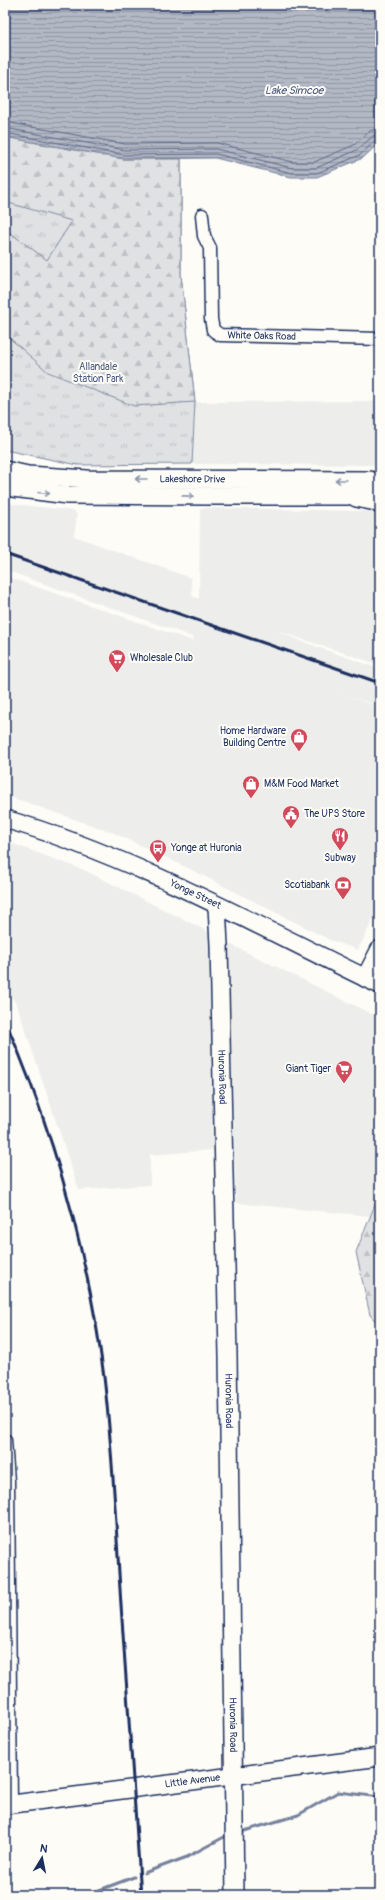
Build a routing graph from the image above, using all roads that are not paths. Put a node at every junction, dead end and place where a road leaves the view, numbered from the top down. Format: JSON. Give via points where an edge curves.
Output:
{"nodes":[{"id":1,"x":202,"y":215,"type":"dead end"},
{"id":2,"x":380,"y":339,"type":"edge"},
{"id":3,"x":5,"y":470,"type":"edge"},
{"id":4,"x":380,"y":483,"type":"edge"},
{"id":5,"x":5,"y":487,"type":"edge"},
{"id":6,"x":380,"y":491,"type":"edge"},
{"id":7,"x":346,"y":496,"type":"junction"},
{"id":8,"x":380,"y":505,"type":"edge"},
{"id":9,"x":5,"y":819,"type":"edge"},
{"id":10,"x":217,"y":906,"type":"junction"},
{"id":11,"x":380,"y":949,"type":"edge"},
{"id":12,"x":372,"y":982,"type":"edge"},
{"id":13,"x":5,"y":1440,"type":"edge"},
{"id":14,"x":380,"y":1757,"type":"edge"},
{"id":15,"x":233,"y":1776,"type":"junction"},
{"id":16,"x":8,"y":1804,"type":"edge"},
{"id":17,"x":235,"y":1895,"type":"edge"}],
"edges":[{"from":1,"to":2,"type":"street","name":"White Oaks Road","via":[[204,236],[210,248],[211,319],[213,330],[220,335]]},
{"from":4,"to":3,"type":"main road","name":"Lakeshore Drive","one_way":true,"via":[[369,480],[87,479],[28,475]]},
{"from":5,"to":7,"type":"main road","name":"Lakeshore Drive","one_way":true,"via":[[87,495]]},
{"from":6,"to":7,"type":"main road","name":"Lakeshore Drive"},
{"from":7,"to":8,"type":"main road"},
{"from":9,"to":10,"type":"main road","name":"Yonge Street","via":[[157,876]]},
{"from":10,"to":12,"type":"main road","name":"Yonge Street"},
{"from":10,"to":15,"type":"main road","name":"Huronia Road","via":[[228,1356]]},
{"from":11,"to":12,"type":"main road"},
{"from":13,"to":16,"type":"street","via":[[8,1481]]},
{"from":14,"to":15,"type":"main road","name":"Little Avenue"},
{"from":15,"to":16,"type":"main road","name":"Little Avenue"},
{"from":15,"to":17,"type":"main road","name":"Huronia Road"}]}
